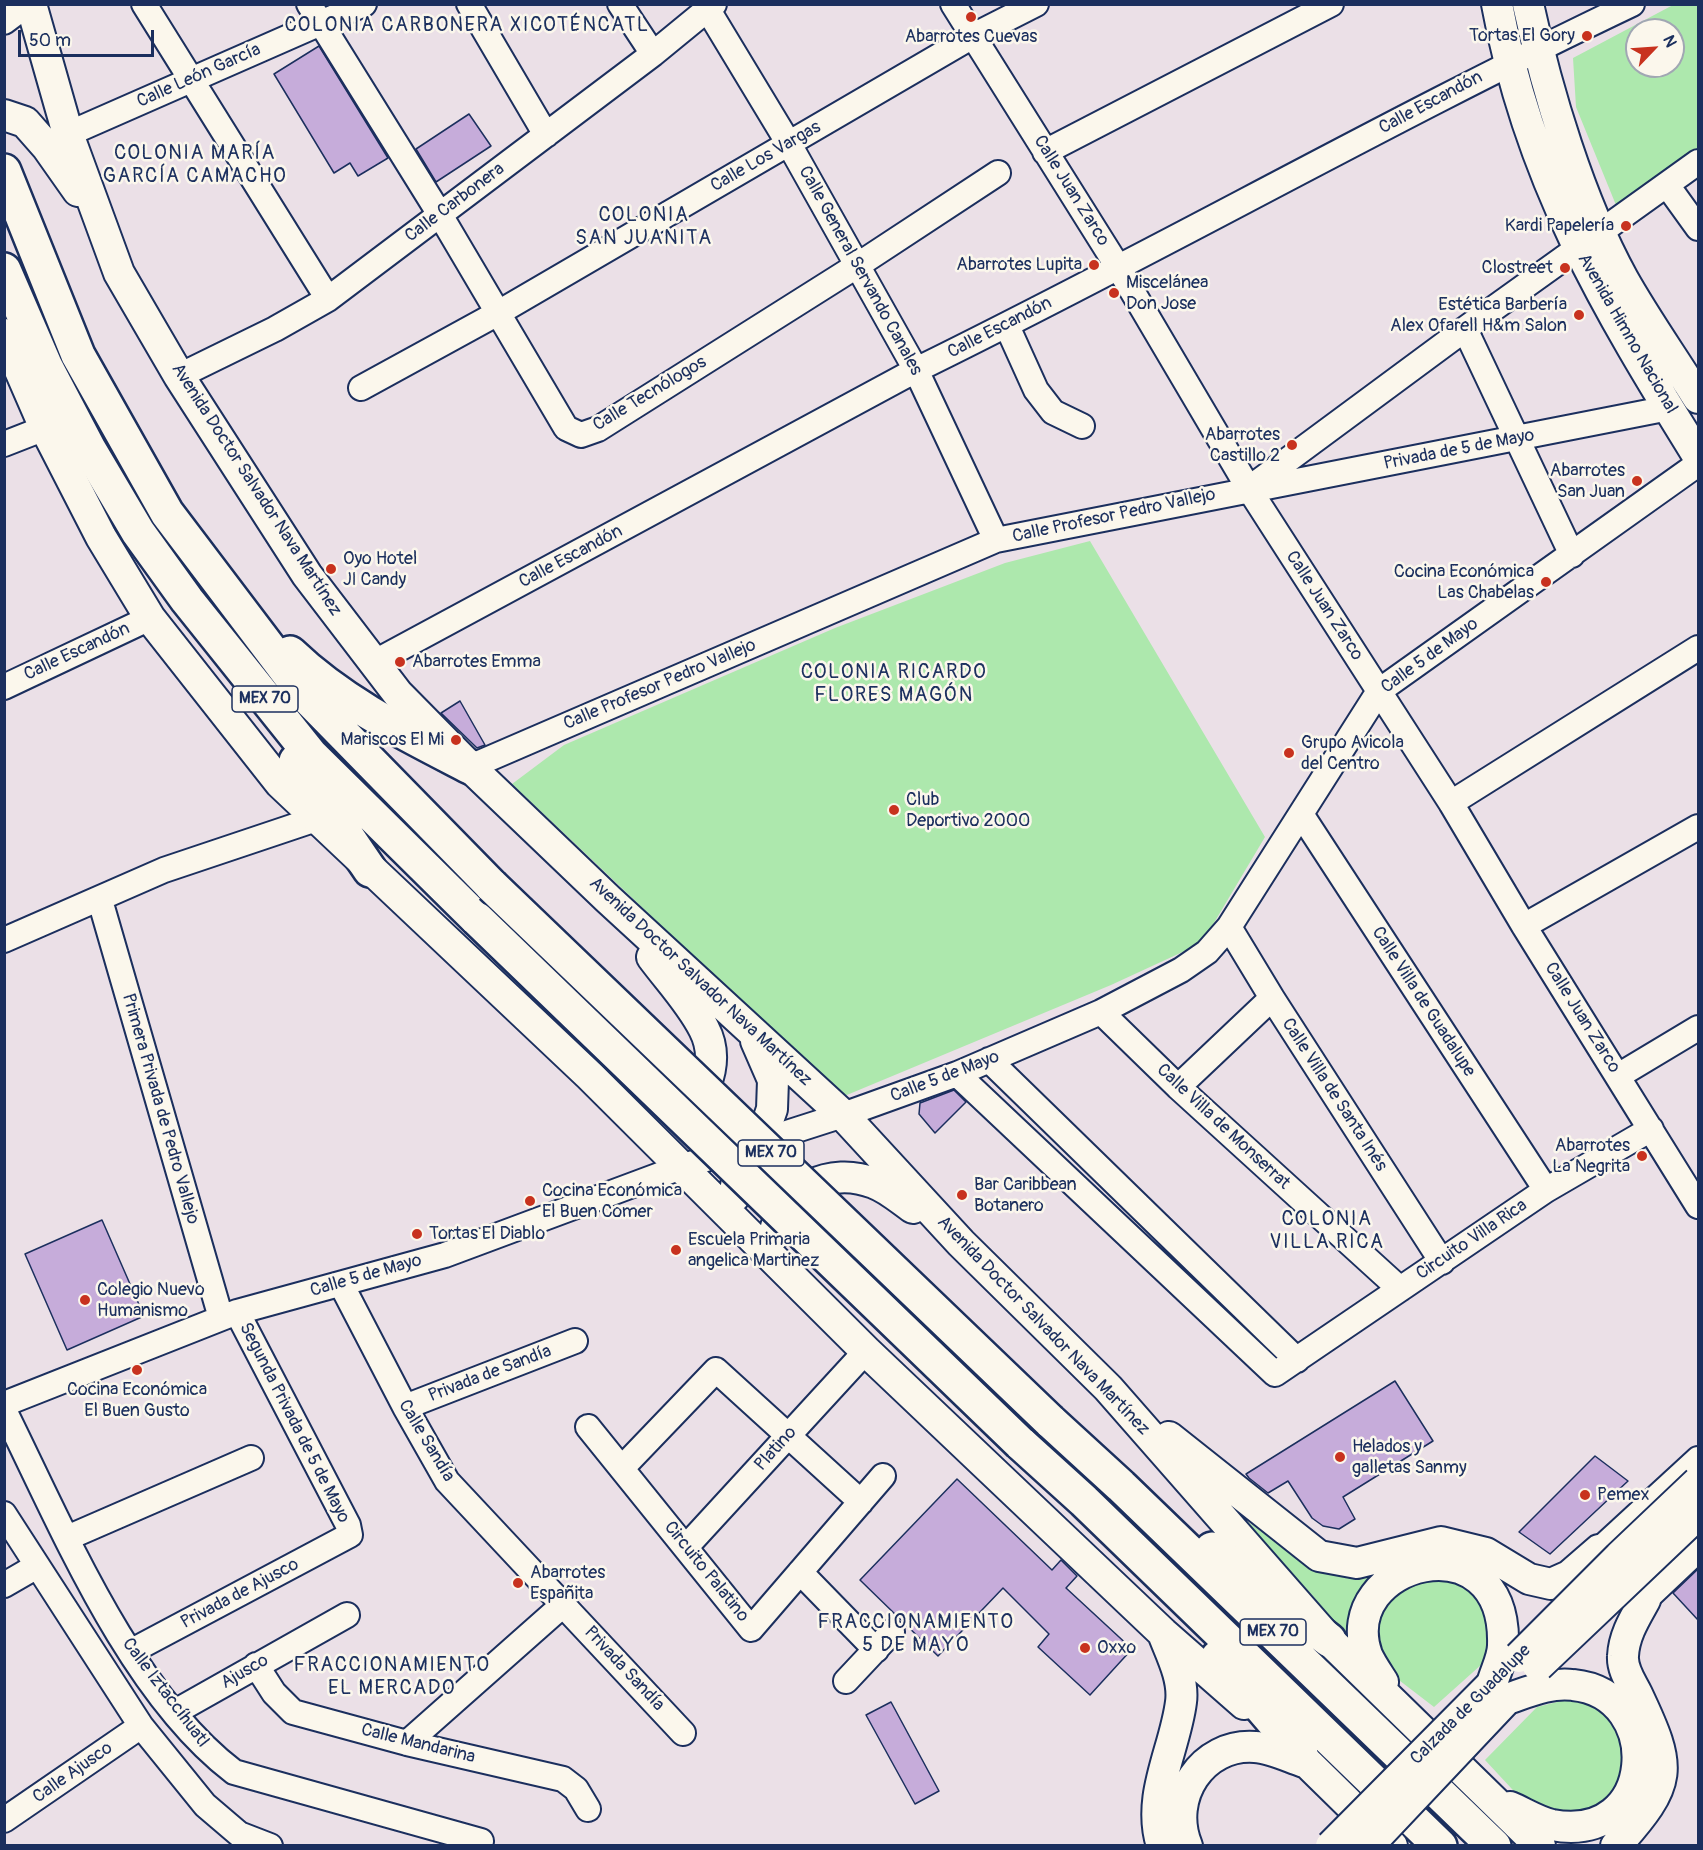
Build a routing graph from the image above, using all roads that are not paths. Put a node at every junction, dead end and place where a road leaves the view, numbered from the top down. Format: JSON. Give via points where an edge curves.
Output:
{"nodes":[{"id":1,"x":30,"y":4,"type":"edge"},
{"id":2,"x":144,"y":4,"type":"edge"},
{"id":3,"x":364,"y":4,"type":"edge"},
{"id":4,"x":469,"y":4,"type":"edge"},
{"id":5,"x":620,"y":4,"type":"edge"},
{"id":6,"x":953,"y":4,"type":"edge"},
{"id":7,"x":1036,"y":4,"type":"edge"},
{"id":8,"x":1331,"y":4,"type":"edge"},
{"id":9,"x":1480,"y":4,"type":"edge"},
{"id":10,"x":1497,"y":4,"type":"edge"},
{"id":11,"x":1528,"y":4,"type":"edge"},
{"id":12,"x":1632,"y":4,"type":"edge"},
{"id":13,"x":711,"y":7,"type":"edge"},
{"id":14,"x":315,"y":14,"type":"edge"},
{"id":15,"x":4,"y":22,"type":"edge"},
{"id":16,"x":973,"y":36,"type":"junction"},
{"id":17,"x":1506,"y":49,"type":"junction"},
{"id":18,"x":1538,"y":49,"type":"junction"},
{"id":19,"x":653,"y":54,"type":"junction"},
{"id":20,"x":191,"y":78,"type":"junction"},
{"id":21,"x":4,"y":115,"type":"edge"},
{"id":22,"x":68,"y":134,"type":"junction"},
{"id":23,"x":546,"y":135,"type":"junction"},
{"id":24,"x":789,"y":144,"type":"junction"},
{"id":25,"x":1045,"y":152,"type":"junction"},
{"id":26,"x":1698,"y":162,"type":"edge"},
{"id":27,"x":4,"y":171,"type":"edge"},
{"id":28,"x":998,"y":173,"type":"dead end"},
{"id":29,"x":1667,"y":185,"type":"junction"},
{"id":30,"x":439,"y":213,"type":"junction"},
{"id":31,"x":100,"y":223,"type":"junction"},
{"id":32,"x":1698,"y":228,"type":"edge"},
{"id":33,"x":1589,"y":240,"type":"junction"},
{"id":34,"x":858,"y":266,"type":"junction"},
{"id":35,"x":1118,"y":267,"type":"junction"},
{"id":36,"x":4,"y":270,"type":"edge"},
{"id":37,"x":328,"y":299,"type":"junction"},
{"id":38,"x":498,"y":313,"type":"junction"},
{"id":39,"x":1007,"y":326,"type":"junction"},
{"id":40,"x":1465,"y":328,"type":"junction"},
{"id":41,"x":4,"y":334,"type":"edge"},
{"id":42,"x":916,"y":370,"type":"junction"},
{"id":43,"x":179,"y":376,"type":"junction"},
{"id":44,"x":360,"y":388,"type":"dead end"},
{"id":45,"x":1698,"y":398,"type":"edge"},
{"id":46,"x":1669,"y":408,"type":"junction"},
{"id":47,"x":1082,"y":426,"type":"dead end"},
{"id":48,"x":45,"y":428,"type":"junction"},
{"id":49,"x":1516,"y":439,"type":"junction"},
{"id":50,"x":4,"y":444,"type":"edge"},
{"id":51,"x":1698,"y":456,"type":"edge"},
{"id":52,"x":1698,"y":464,"type":"edge"},
{"id":53,"x":1248,"y":489,"type":"junction"},
{"id":54,"x":996,"y":540,"type":"junction"},
{"id":55,"x":1572,"y":555,"type":"junction"},
{"id":56,"x":225,"y":590,"type":"junction"},
{"id":57,"x":187,"y":600,"type":"junction"},
{"id":58,"x":150,"y":618,"type":"junction"},
{"id":59,"x":1698,"y":648,"type":"edge"},
{"id":60,"x":373,"y":663,"type":"junction"},
{"id":61,"x":4,"y":687,"type":"edge"},
{"id":62,"x":1379,"y":691,"type":"junction"},
{"id":63,"x":470,"y":767,"type":"junction"},
{"id":64,"x":1451,"y":803,"type":"junction"},
{"id":65,"x":1301,"y":814,"type":"junction"},
{"id":66,"x":319,"y":818,"type":"junction"},
{"id":67,"x":1698,"y":827,"type":"edge"},
{"id":68,"x":370,"y":870,"type":"junction"},
{"id":69,"x":608,"y":899,"type":"junction"},
{"id":70,"x":100,"y":900,"type":"junction"},
{"id":71,"x":1524,"y":926,"type":"junction"},
{"id":72,"x":1229,"y":927,"type":"junction"},
{"id":73,"x":4,"y":940,"type":"edge"},
{"id":74,"x":1272,"y":998,"type":"junction"},
{"id":75,"x":1101,"y":1012,"type":"junction"},
{"id":76,"x":1698,"y":1028,"type":"edge"},
{"id":77,"x":752,"y":1030,"type":"junction"},
{"id":78,"x":989,"y":1060,"type":"junction"},
{"id":79,"x":957,"y":1074,"type":"junction"},
{"id":80,"x":590,"y":1076,"type":"junction"},
{"id":81,"x":1618,"y":1076,"type":"junction"},
{"id":82,"x":1178,"y":1087,"type":"junction"},
{"id":83,"x":843,"y":1115,"type":"junction"},
{"id":84,"x":1651,"y":1129,"type":"junction"},
{"id":85,"x":757,"y":1144,"type":"junction"},
{"id":86,"x":681,"y":1167,"type":"junction"},
{"id":87,"x":1546,"y":1190,"type":"junction"},
{"id":88,"x":1698,"y":1206,"type":"edge"},
{"id":89,"x":1143,"y":1210,"type":"junction"},
{"id":90,"x":1124,"y":1230,"type":"junction"},
{"id":91,"x":748,"y":1233,"type":"junction"},
{"id":92,"x":961,"y":1243,"type":"junction"},
{"id":93,"x":1442,"y":1262,"type":"junction"},
{"id":94,"x":341,"y":1284,"type":"junction"},
{"id":95,"x":1400,"y":1289,"type":"junction"},
{"id":96,"x":807,"y":1292,"type":"junction"},
{"id":97,"x":229,"y":1315,"type":"junction"},
{"id":98,"x":575,"y":1341,"type":"dead end"},
{"id":99,"x":866,"y":1351,"type":"junction"},
{"id":100,"x":1297,"y":1360,"type":"junction"},
{"id":101,"x":1108,"y":1389,"type":"junction"},
{"id":102,"x":4,"y":1404,"type":"edge"},
{"id":103,"x":405,"y":1407,"type":"junction"},
{"id":104,"x":4,"y":1410,"type":"edge"},
{"id":105,"x":588,"y":1427,"type":"dead end"},
{"id":106,"x":788,"y":1436,"type":"junction"},
{"id":107,"x":14,"y":1445,"type":"edge"},
{"id":108,"x":251,"y":1458,"type":"dead end"},
{"id":109,"x":1698,"y":1459,"type":"edge"},
{"id":110,"x":622,"y":1468,"type":"junction"},
{"id":111,"x":883,"y":1476,"type":"dead end"},
{"id":112,"x":1698,"y":1482,"type":"edge"},
{"id":113,"x":1121,"y":1486,"type":"junction"},
{"id":114,"x":1084,"y":1501,"type":"junction"},
{"id":115,"x":861,"y":1502,"type":"junction"},
{"id":116,"x":4,"y":1514,"type":"edge"},
{"id":117,"x":1698,"y":1514,"type":"edge"},
{"id":118,"x":350,"y":1535,"type":"joint"},
{"id":119,"x":67,"y":1538,"type":"junction"},
{"id":120,"x":1604,"y":1545,"type":"junction"},
{"id":121,"x":686,"y":1547,"type":"junction"},
{"id":122,"x":1698,"y":1550,"type":"edge"},
{"id":123,"x":37,"y":1566,"type":"junction"},
{"id":124,"x":800,"y":1572,"type":"junction"},
{"id":125,"x":4,"y":1585,"type":"edge"},
{"id":126,"x":1650,"y":1595,"type":"junction"},
{"id":127,"x":564,"y":1604,"type":"junction"},
{"id":128,"x":347,"y":1615,"type":"dead end"},
{"id":129,"x":892,"y":1632,"type":"dead end"},
{"id":130,"x":1163,"y":1633,"type":"junction"},
{"id":131,"x":1329,"y":1640,"type":"junction"},
{"id":132,"x":876,"y":1650,"type":"junction"},
{"id":133,"x":130,"y":1652,"type":"junction"},
{"id":134,"x":256,"y":1665,"type":"junction"},
{"id":135,"x":1525,"y":1665,"type":"junction"},
{"id":136,"x":846,"y":1681,"type":"dead end"},
{"id":137,"x":1498,"y":1693,"type":"junction"},
{"id":138,"x":1399,"y":1711,"type":"junction"},
{"id":139,"x":175,"y":1712,"type":"junction"},
{"id":140,"x":141,"y":1725,"type":"junction"},
{"id":141,"x":683,"y":1733,"type":"dead end"},
{"id":142,"x":407,"y":1743,"type":"junction"},
{"id":143,"x":1307,"y":1760,"type":"junction"},
{"id":144,"x":1493,"y":1799,"type":"junction"},
{"id":145,"x":588,"y":1809,"type":"dead end"},
{"id":146,"x":4,"y":1820,"type":"edge"},
{"id":147,"x":481,"y":1843,"type":"edge"},
{"id":148,"x":270,"y":1845,"type":"edge"},
{"id":149,"x":1162,"y":1845,"type":"edge"},
{"id":150,"x":1187,"y":1845,"type":"edge"},
{"id":151,"x":1331,"y":1845,"type":"edge"},
{"id":152,"x":1368,"y":1845,"type":"edge"},
{"id":153,"x":1392,"y":1845,"type":"edge"},
{"id":154,"x":1440,"y":1845,"type":"edge"},
{"id":155,"x":1494,"y":1845,"type":"edge"},
{"id":156,"x":1540,"y":1845,"type":"edge"},
{"id":157,"x":1616,"y":1845,"type":"edge"}],
"edges":[{"from":1,"to":15,"type":"street"},
{"from":1,"to":22,"type":"main road","name":"Avenida Doctor Salvador Nava Martínez"},
{"from":2,"to":20,"type":"street"},
{"from":3,"to":14,"type":"street","name":"Calle León García"},
{"from":4,"to":23,"type":"street"},
{"from":5,"to":19,"type":"street"},
{"from":6,"to":16,"type":"street","name":"Calle Juan Zarco"},
{"from":7,"to":16,"type":"street","name":"Calle Los Vargas"},
{"from":8,"to":25,"type":"street"},
{"from":9,"to":17,"type":"street"},
{"from":10,"to":17,"type":"main road","name":"Avenida Himno Nacional"},
{"from":11,"to":18,"type":"main road","name":"Avenida Himno Nacional"},
{"from":12,"to":18,"type":"street","name":"Calle Escandón"},
{"from":13,"to":19,"type":"street","name":"Calle Carbonera"},
{"from":13,"to":24,"type":"street","name":"Calle General Servando Canales"},
{"from":14,"to":20,"type":"street","name":"Calle León García"},
{"from":14,"to":30,"type":"street","name":"Calle Tecnólogos"},
{"from":16,"to":24,"type":"street","name":"Calle Los Vargas"},
{"from":16,"to":25,"type":"street","name":"Calle Juan Zarco"},
{"from":17,"to":18,"type":"street","name":"Calle Escandón"},
{"from":17,"to":33,"type":"main road","name":"Avenida Himno Nacional","via":[[1539,157]]},
{"from":17,"to":35,"type":"street","name":"Calle Escandón"},
{"from":18,"to":33,"type":"main road","name":"Avenida Himno Nacional"},
{"from":19,"to":23,"type":"street","name":"Calle Carbonera"},
{"from":20,"to":22,"type":"street","name":"Calle León García"},
{"from":20,"to":37,"type":"street"},
{"from":21,"to":31,"type":"main road","via":[[25,122]]},
{"from":22,"to":31,"type":"main road","name":"Avenida Doctor Salvador Nava Martínez"},
{"from":23,"to":30,"type":"street","name":"Calle Carbonera"},
{"from":24,"to":34,"type":"street","name":"Calle General Servando Canales"},
{"from":24,"to":38,"type":"street","name":"Calle Los Vargas"},
{"from":25,"to":35,"type":"street","name":"Calle Juan Zarco"},
{"from":26,"to":29,"type":"street","name":"Calle Profesor Pedro Vallejo"},
{"from":27,"to":56,"type":"highway","number":"MEX 70","via":[[78,355],[167,513]]},
{"from":28,"to":34,"type":"street","name":"Calle Tecnólogos"},
{"from":29,"to":32,"type":"street"},
{"from":29,"to":33,"type":"street","name":"Calle Profesor Pedro Vallejo"},
{"from":30,"to":37,"type":"street","name":"Calle Carbonera"},
{"from":30,"to":38,"type":"street","name":"Calle Tecnólogos"},
{"from":31,"to":43,"type":"main road","name":"Avenida Doctor Salvador Nava Martínez","via":[[119,273]]},
{"from":33,"to":40,"type":"street","name":"Calle Profesor Pedro Vallejo"},
{"from":33,"to":45,"type":"main road","name":"Avenida Himno Nacional","via":[[1624,280]]},
{"from":33,"to":46,"type":"main road","name":"Avenida Himno Nacional","via":[[1605,303]]},
{"from":34,"to":38,"type":"street","name":"Calle Tecnólogos","via":[[598,429],[581,435],[566,428]]},
{"from":34,"to":42,"type":"street","name":"Calle General Servando Canales"},
{"from":35,"to":39,"type":"street","name":"Calle Escandón"},
{"from":35,"to":53,"type":"street","name":"Calle Juan Zarco"},
{"from":36,"to":57,"type":"highway","number":"MEX 70","via":[[46,367],[89,449],[138,532]]},
{"from":37,"to":43,"type":"street","name":"Calle Carbonera"},
{"from":38,"to":44,"type":"street","name":"Calle Los Vargas"},
{"from":39,"to":42,"type":"street","name":"Calle Escandón"},
{"from":39,"to":47,"type":"street","via":[[1036,390],[1053,412]]},
{"from":40,"to":49,"type":"street"},
{"from":40,"to":53,"type":"street","name":"Calle Profesor Pedro Vallejo"},
{"from":41,"to":48,"type":"main road"},
{"from":42,"to":54,"type":"street","name":"Calle General Servando Canales"},
{"from":42,"to":60,"type":"street","name":"Calle Escandón"},
{"from":43,"to":60,"type":"main road","name":"Avenida Doctor Salvador Nava Martínez","via":[[307,575]]},
{"from":46,"to":49,"type":"street","name":"Privada de 5 de Mayo"},
{"from":46,"to":51,"type":"main road","name":"Avenida Himno Nacional"},
{"from":48,"to":50,"type":"street"},
{"from":48,"to":58,"type":"main road","via":[[101,537]]},
{"from":49,"to":53,"type":"street","name":"Privada de 5 de Mayo"},
{"from":49,"to":55,"type":"street"},
{"from":52,"to":55,"type":"street","name":"Calle 5 de Mayo"},
{"from":53,"to":54,"type":"street","name":"Calle Profesor Pedro Vallejo"},
{"from":53,"to":62,"type":"street","name":"Calle Juan Zarco"},
{"from":54,"to":63,"type":"street","name":"Calle Profesor Pedro Vallejo"},
{"from":55,"to":62,"type":"street","name":"Calle 5 de Mayo"},
{"from":56,"to":63,"type":"highway","via":[[305,668],[366,711]]},
{"from":56,"to":113,"type":"highway","number":"MEX 70","bridge":true,"via":[[304,694],[492,886]]},
{"from":57,"to":68,"type":"highway"},
{"from":57,"to":114,"type":"highway","number":"MEX 70","bridge":true,"via":[[311,755]]},
{"from":58,"to":61,"type":"street","name":"Calle Escandón"},
{"from":58,"to":66,"type":"main road","via":[[280,783]]},
{"from":59,"to":64,"type":"street"},
{"from":60,"to":63,"type":"main road","name":"Avenida Doctor Salvador Nava Martínez"},
{"from":62,"to":64,"type":"street","name":"Calle Juan Zarco"},
{"from":62,"to":65,"type":"street","name":"Calle 5 de Mayo"},
{"from":63,"to":69,"type":"main road","name":"Avenida Doctor Salvador Nava Martínez"},
{"from":64,"to":71,"type":"street","name":"Calle Juan Zarco"},
{"from":65,"to":72,"type":"street","name":"Calle 5 de Mayo"},
{"from":65,"to":87,"type":"street","name":"Calle Villa de Guadalupe"},
{"from":66,"to":68,"type":"main road"},
{"from":66,"to":70,"type":"street","via":[[164,870]]},
{"from":67,"to":71,"type":"street"},
{"from":68,"to":80,"type":"main road"},
{"from":69,"to":77,"type":"main road","name":"Avenida Doctor Salvador Nava Martínez"},
{"from":69,"to":80,"type":"main road","via":[[706,1031],[710,1070],[702,1093],[683,1105],[666,1109]]},
{"from":70,"to":73,"type":"street"},
{"from":70,"to":97,"type":"street","name":"Primera Privada de Pedro Vallejo"},
{"from":71,"to":81,"type":"street","name":"Calle Juan Zarco"},
{"from":72,"to":74,"type":"street","name":"Calle Villa de Santa Inés"},
{"from":72,"to":75,"type":"street","name":"Calle 5 de Mayo","via":[[1207,952],[1181,970]]},
{"from":74,"to":82,"type":"street"},
{"from":74,"to":93,"type":"street","name":"Calle Villa de Santa Inés"},
{"from":75,"to":78,"type":"street","name":"Calle 5 de Mayo"},
{"from":75,"to":82,"type":"street","name":"Calle Villa de Monserrat"},
{"from":76,"to":81,"type":"street"},
{"from":77,"to":83,"type":"main road","name":"Avenida Doctor Salvador Nava Martínez"},
{"from":77,"to":85,"type":"main road","via":[[773,1080],[774,1093],[772,1109]]},
{"from":78,"to":79,"type":"street","name":"Calle 5 de Mayo"},
{"from":78,"to":89,"type":"street"},
{"from":79,"to":83,"type":"street","name":"Calle 5 de Mayo"},
{"from":79,"to":90,"type":"street","name":"Circuito Villa Rica"},
{"from":80,"to":86,"type":"main road"},
{"from":81,"to":84,"type":"street","name":"Calle Juan Zarco"},
{"from":82,"to":95,"type":"street","name":"Calle Villa de Monserrat"},
{"from":83,"to":85,"type":"street","name":"Calle 5 de Mayo"},
{"from":83,"to":92,"type":"main road","name":"Avenida Doctor Salvador Nava Martínez"},
{"from":84,"to":87,"type":"street","name":"Circuito Villa Rica"},
{"from":84,"to":88,"type":"street","name":"Calle Juan Zarco"},
{"from":85,"to":86,"type":"street","name":"Calle 5 de Mayo"},
{"from":85,"to":91,"type":"main road","via":[[735,1191],[734,1205]]},
{"from":86,"to":91,"type":"main road"},
{"from":86,"to":94,"type":"street","name":"Calle 5 de Mayo","via":[[445,1255]]},
{"from":87,"to":93,"type":"street","name":"Circuito Villa Rica"},
{"from":89,"to":90,"type":"street"},
{"from":89,"to":100,"type":"street"},
{"from":90,"to":100,"type":"street","name":"Circuito Villa Rica","via":[[1275,1374]]},
{"from":91,"to":96,"type":"main road"},
{"from":92,"to":96,"type":"main road","via":[[874,1183],[834,1176],[816,1181],[791,1199],[777,1220],[774,1238],[789,1271]]},
{"from":92,"to":101,"type":"main road","name":"Avenida Doctor Salvador Nava Martínez"},
{"from":93,"to":95,"type":"street","name":"Circuito Villa Rica"},
{"from":94,"to":97,"type":"street","name":"Calle 5 de Mayo"},
{"from":94,"to":103,"type":"street","name":"Calle Sandía"},
{"from":95,"to":100,"type":"street","name":"Circuito Villa Rica"},
{"from":96,"to":99,"type":"main road"},
{"from":97,"to":102,"type":"street","name":"Calle 5 de Mayo"},
{"from":97,"to":118,"type":"street","name":"Segunda Privada de 5 de Mayo","via":[[348,1525]]},
{"from":98,"to":103,"type":"street","name":"Privada de Sandía"},
{"from":99,"to":106,"type":"street","name":"Platino"},
{"from":99,"to":130,"type":"main road"},
{"from":101,"to":120,"type":"main road","via":[[1319,1556],[1357,1563],[1441,1542],[1486,1553],[1529,1579],[1551,1584],[1569,1576]]},
{"from":101,"to":131,"type":"main road","name":"Avenida Doctor Salvador Nava Martínez"},
{"from":103,"to":127,"type":"street","name":"Calle Sandía","via":[[447,1481]]},
{"from":104,"to":107,"type":"street","name":"Calle Iztaccíhuatl"},
{"from":105,"to":110,"type":"street","name":"Circuito Palatino"},
{"from":106,"to":110,"type":"street","via":[[716,1370]]},
{"from":106,"to":115,"type":"street"},
{"from":106,"to":121,"type":"street","name":"Platino"},
{"from":107,"to":119,"type":"street","name":"Calle Iztaccíhuatl"},
{"from":108,"to":119,"type":"street"},
{"from":109,"to":120,"type":"street"},
{"from":110,"to":121,"type":"street","name":"Circuito Palatino"},
{"from":111,"to":115,"type":"street","name":"Circuito Palatino"},
{"from":112,"to":135,"type":"main road","name":"Calzada de Guadalupe","bridge":true,"via":[[1619,1557]]},
{"from":113,"to":131,"type":"highway","via":[[1215,1551]]},
{"from":113,"to":155,"type":"highway","number":"MEX 70"},
{"from":114,"to":143,"type":"highway"},
{"from":114,"to":154,"type":"highway","number":"MEX 70"},
{"from":115,"to":124,"type":"street","name":"Circuito Palatino"},
{"from":116,"to":123,"type":"street","name":"Calle Iztaccíhuatl"},
{"from":117,"to":135,"type":"main road","name":"Calzada de Guadalupe","bridge":true},
{"from":118,"to":133,"type":"street","name":"Privada de Ajusco"},
{"from":119,"to":133,"type":"street","name":"Calle Iztaccíhuatl"},
{"from":120,"to":126,"type":"street"},
{"from":121,"to":124,"type":"street","name":"Circuito Palatino","via":[[751,1629]]},
{"from":122,"to":126,"type":"street"},
{"from":123,"to":125,"type":"street"},
{"from":123,"to":140,"type":"street","name":"Calle Iztaccíhuatl"},
{"from":124,"to":132,"type":"street"},
{"from":126,"to":157,"type":"main road","via":[[1628,1630],[1623,1657],[1625,1672],[1658,1738],[1662,1780],[1643,1815]]},
{"from":127,"to":141,"type":"street","name":"Privada Sandía"},
{"from":127,"to":142,"type":"street"},
{"from":128,"to":134,"type":"street","name":"Ajusco"},
{"from":129,"to":132,"type":"street"},
{"from":130,"to":143,"type":"main road"},
{"from":130,"to":149,"type":"main road","via":[[1179,1675],[1182,1701],[1161,1777],[1158,1833]]},
{"from":131,"to":138,"type":"main road","name":"Avenida Doctor Salvador Nava Martínez"},
{"from":132,"to":136,"type":"street"},
{"from":133,"to":139,"type":"street","name":"Calle Iztaccíhuatl"},
{"from":134,"to":139,"type":"street","name":"Ajusco"},
{"from":134,"to":142,"type":"street","name":"Calle Mandarina","via":[[274,1694],[293,1712]]},
{"from":135,"to":137,"type":"main road","name":"Calzada de Guadalupe"},
{"from":137,"to":138,"type":"main road","via":[[1502,1616],[1492,1597],[1469,1573],[1443,1564],[1419,1565],[1398,1576],[1375,1597],[1364,1628],[1367,1656]]},
{"from":137,"to":144,"type":"main road","via":[[1574,1685],[1603,1696],[1627,1718],[1638,1748],[1636,1777],[1628,1798],[1607,1817],[1578,1827],[1549,1825]]},
{"from":137,"to":151,"type":"main road","name":"Calzada de Guadalupe","bridge":true},
{"from":137,"to":152,"type":"main road","name":"Calzada de Guadalupe","bridge":true},
{"from":138,"to":144,"type":"main road","name":"Avenida Doctor Salvador Nava Martínez"},
{"from":139,"to":147,"type":"street","name":"Calle Iztaccíhuatl","via":[[206,1751],[234,1772]]},
{"from":140,"to":146,"type":"street","name":"Calle Ajusco"},
{"from":140,"to":148,"type":"street","name":"Calle Iztaccíhuatl","via":[[205,1805],[239,1834]]},
{"from":142,"to":145,"type":"street","name":"Calle Mandarina","via":[[563,1779],[576,1789]]},
{"from":143,"to":150,"type":"main road","via":[[1255,1747],[1222,1754],[1204,1763],[1181,1806],[1180,1820]]},
{"from":143,"to":153,"type":"main road"},
{"from":144,"to":156,"type":"main road","name":"Avenida Doctor Salvador Nava Martínez"}]}
